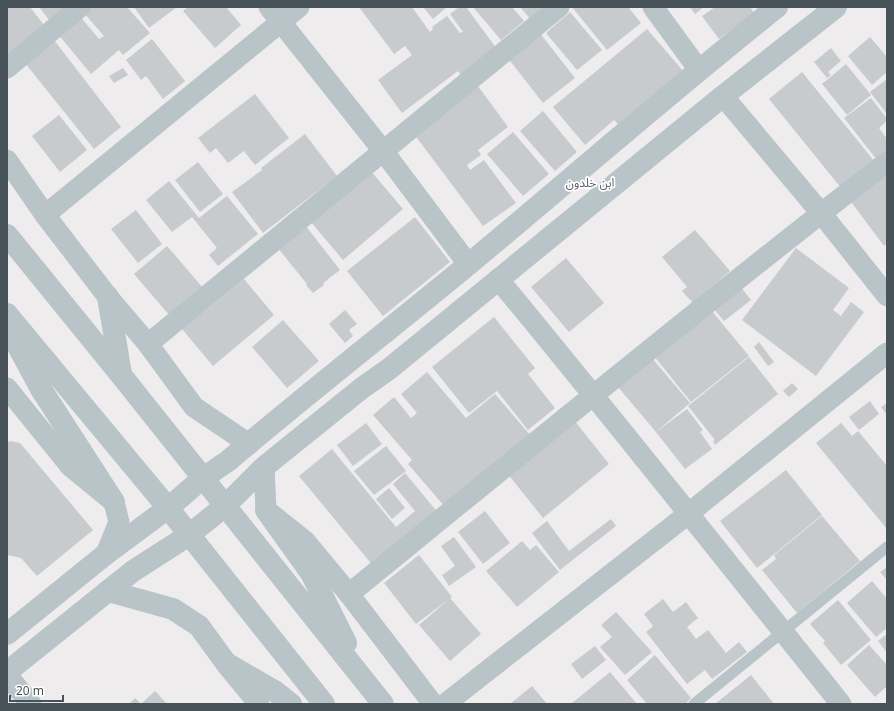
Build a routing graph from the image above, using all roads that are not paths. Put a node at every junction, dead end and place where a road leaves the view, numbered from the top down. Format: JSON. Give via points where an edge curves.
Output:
{"nodes":[{"id":1,"x":80,"y":7,"type":"edge"},
{"id":2,"x":299,"y":7,"type":"edge"},
{"id":3,"x":559,"y":7,"type":"edge"},
{"id":4,"x":653,"y":7,"type":"edge"},
{"id":5,"x":777,"y":7,"type":"edge"},
{"id":6,"x":836,"y":7,"type":"edge"},
{"id":7,"x":274,"y":15,"type":"edge"},
{"id":8,"x":7,"y":68,"type":"edge"},
{"id":9,"x":699,"y":70,"type":"junction"},
{"id":10,"x":723,"y":96,"type":"junction"},
{"id":11,"x":384,"y":152,"type":"junction"},
{"id":12,"x":7,"y":160,"type":"edge"},
{"id":13,"x":887,"y":162,"type":"edge"},
{"id":14,"x":821,"y":213,"type":"junction"},
{"id":15,"x":45,"y":215,"type":"junction"},
{"id":16,"x":7,"y":235,"type":"edge"},
{"id":17,"x":468,"y":264,"type":"junction"},
{"id":18,"x":498,"y":279,"type":"junction"},
{"id":19,"x":887,"y":296,"type":"edge"},
{"id":20,"x":108,"y":297,"type":"junction"},
{"id":21,"x":7,"y":314,"type":"edge"},
{"id":22,"x":7,"y":325,"type":"edge"},
{"id":23,"x":148,"y":344,"type":"junction"},
{"id":24,"x":887,"y":353,"type":"edge"},
{"id":25,"x":121,"y":375,"type":"junction"},
{"id":26,"x":7,"y":388,"type":"edge"},
{"id":27,"x":594,"y":394,"type":"junction"},
{"id":28,"x":14,"y":411,"type":"edge"},
{"id":29,"x":249,"y":444,"type":"junction"},
{"id":30,"x":264,"y":467,"type":"junction"},
{"id":31,"x":203,"y":478,"type":"junction"},
{"id":32,"x":114,"y":502,"type":"junction"},
{"id":33,"x":225,"y":506,"type":"junction"},
{"id":34,"x":168,"y":508,"type":"junction"},
{"id":35,"x":266,"y":510,"type":"junction"},
{"id":36,"x":688,"y":514,"type":"junction"},
{"id":37,"x":189,"y":535,"type":"junction"},
{"id":38,"x":887,"y":547,"type":"edge"},
{"id":39,"x":106,"y":554,"type":"junction"},
{"id":40,"x":108,"y":591,"type":"junction"},
{"id":41,"x":350,"y":594,"type":"junction"},
{"id":42,"x":782,"y":632,"type":"junction"},
{"id":43,"x":7,"y":634,"type":"edge"},
{"id":44,"x":226,"y":664,"type":"junction"},
{"id":45,"x":7,"y":674,"type":"edge"},
{"id":46,"x":367,"y":685,"type":"junction"},
{"id":47,"x":31,"y":704,"type":"edge"},
{"id":48,"x":259,"y":704,"type":"edge"},
{"id":49,"x":291,"y":704,"type":"edge"},
{"id":50,"x":324,"y":704,"type":"edge"},
{"id":51,"x":383,"y":704,"type":"edge"},
{"id":52,"x":433,"y":704,"type":"edge"},
{"id":53,"x":445,"y":704,"type":"edge"},
{"id":54,"x":694,"y":704,"type":"edge"},
{"id":55,"x":841,"y":704,"type":"edge"}],
"edges":[{"from":1,"to":8,"type":"street"},
{"from":2,"to":7,"type":"street"},
{"from":3,"to":11,"type":"street"},
{"from":4,"to":9,"type":"street"},
{"from":5,"to":9,"type":"street"},
{"from":6,"to":10,"type":"street"},
{"from":7,"to":11,"type":"street"},
{"from":7,"to":15,"type":"street"},
{"from":9,"to":17,"type":"street"},
{"from":10,"to":14,"type":"street"},
{"from":10,"to":18,"type":"street"},
{"from":11,"to":17,"type":"street"},
{"from":11,"to":23,"type":"street"},
{"from":12,"to":15,"type":"street"},
{"from":13,"to":14,"type":"street"},
{"from":14,"to":19,"type":"street"},
{"from":14,"to":27,"type":"street"},
{"from":15,"to":20,"type":"street"},
{"from":16,"to":25,"type":"street"},
{"from":17,"to":29,"type":"street"},
{"from":18,"to":27,"type":"street"},
{"from":18,"to":30,"type":"street"},
{"from":20,"to":23,"type":"street"},
{"from":20,"to":25,"type":"street"},
{"from":21,"to":34,"type":"street"},
{"from":22,"to":32,"type":"street","via":[[41,389]]},
{"from":23,"to":29,"type":"street","via":[[194,407]]},
{"from":24,"to":36,"type":"street"},
{"from":25,"to":31,"type":"street"},
{"from":26,"to":28,"type":"street"},
{"from":27,"to":36,"type":"street"},
{"from":27,"to":41,"type":"street"},
{"from":28,"to":32,"type":"street","via":[[70,466]]},
{"from":29,"to":31,"type":"street"},
{"from":30,"to":33,"type":"street"},
{"from":30,"to":35,"type":"street"},
{"from":31,"to":33,"type":"street"},
{"from":31,"to":34,"type":"street"},
{"from":32,"to":39,"type":"street","via":[[119,522]]},
{"from":33,"to":37,"type":"street"},
{"from":33,"to":46,"type":"street"},
{"from":34,"to":37,"type":"street"},
{"from":34,"to":39,"type":"street"},
{"from":35,"to":41,"type":"street","via":[[305,541]]},
{"from":35,"to":46,"type":"street","via":[[311,573]]},
{"from":36,"to":42,"type":"street"},
{"from":36,"to":53,"type":"street"},
{"from":37,"to":40,"type":"street","via":[[133,571]]},
{"from":37,"to":50,"type":"street"},
{"from":38,"to":42,"type":"lane"},
{"from":39,"to":43,"type":"street"},
{"from":40,"to":44,"type":"street","via":[[173,609],[199,626]]},
{"from":40,"to":45,"type":"street"},
{"from":41,"to":52,"type":"street"},
{"from":42,"to":54,"type":"lane"},
{"from":42,"to":55,"type":"street"},
{"from":44,"to":48,"type":"street"},
{"from":44,"to":49,"type":"street","via":[[276,692]]},
{"from":45,"to":47,"type":"street"},
{"from":46,"to":51,"type":"street"}]}
